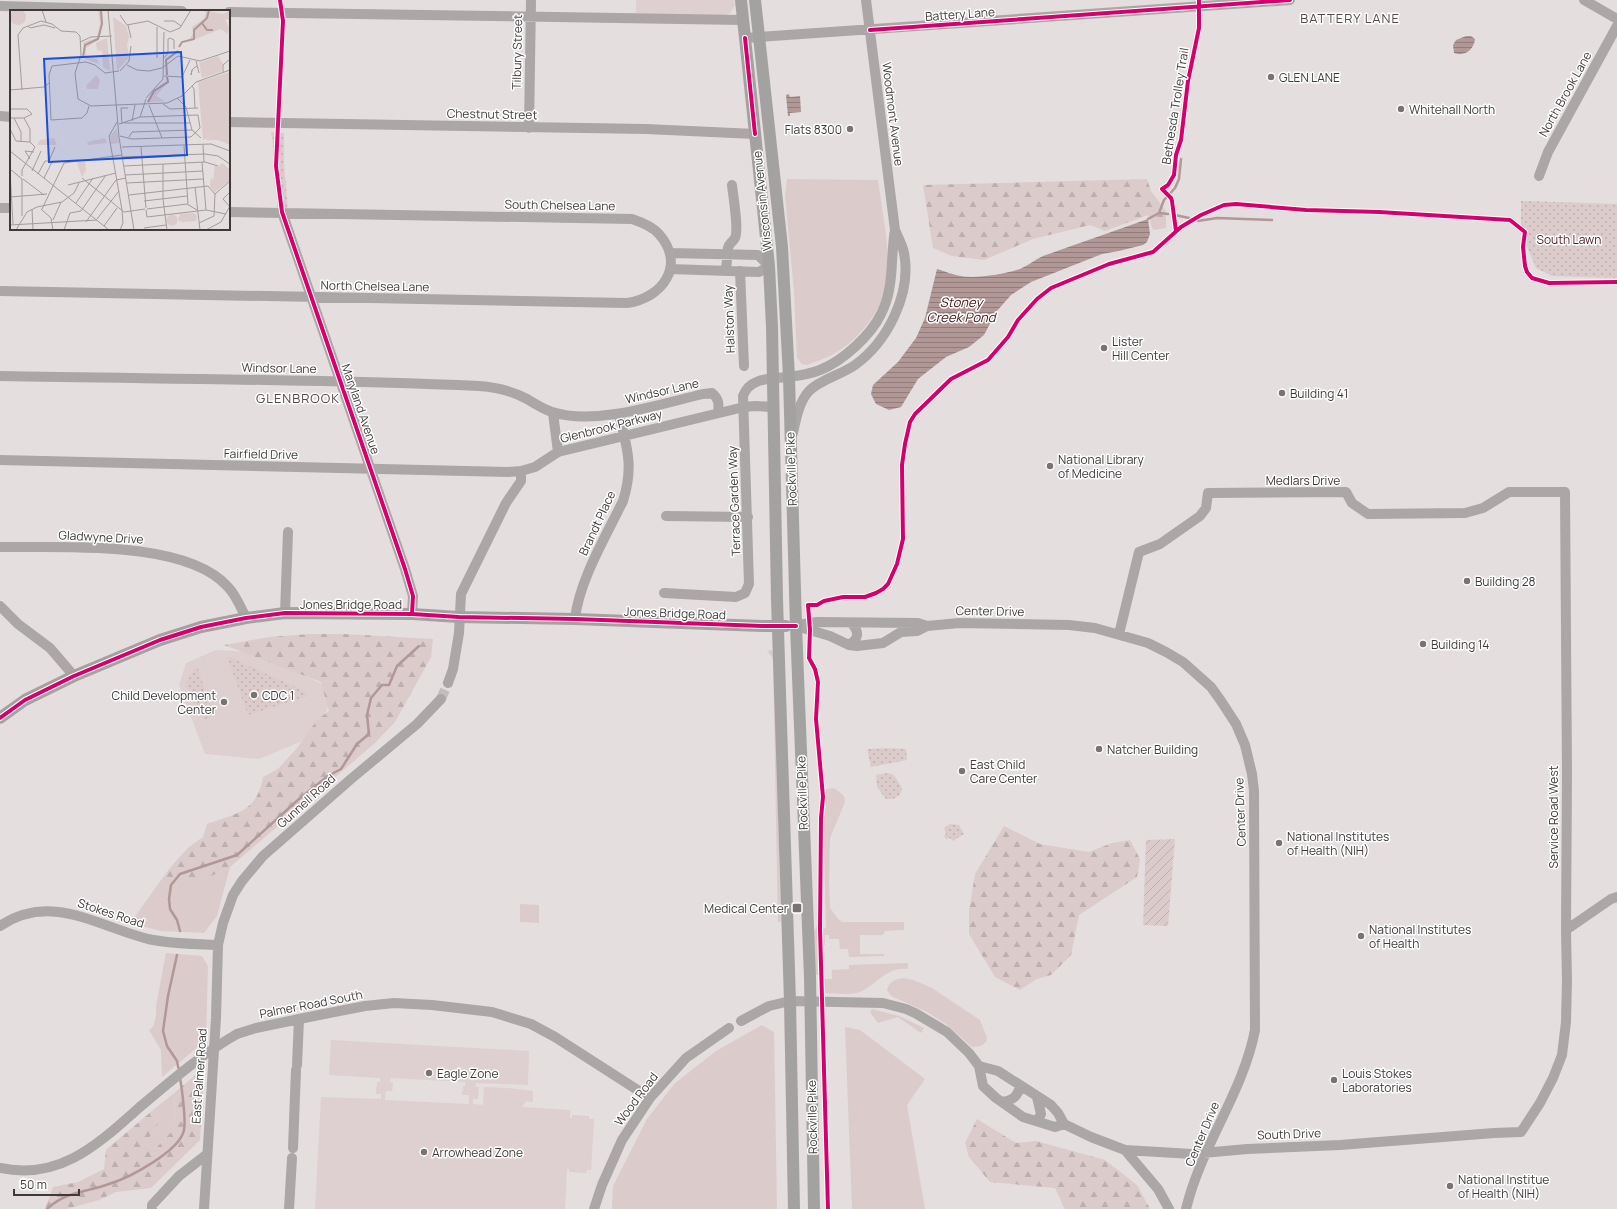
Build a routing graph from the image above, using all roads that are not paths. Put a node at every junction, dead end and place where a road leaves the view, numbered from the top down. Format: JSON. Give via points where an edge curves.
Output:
{"nodes":[{"id":1,"x":532,"y":0,"type":"edge"},
{"id":2,"x":741,"y":0,"type":"edge"},
{"id":3,"x":755,"y":0,"type":"edge"},
{"id":4,"x":866,"y":0,"type":"edge"},
{"id":5,"x":1290,"y":0,"type":"edge"},
{"id":6,"x":1586,"y":1,"type":"edge"},
{"id":7,"x":0,"y":6,"type":"edge"},
{"id":8,"x":30,"y":6,"type":"edge"},
{"id":9,"x":152,"y":10,"type":"edge"},
{"id":10,"x":230,"y":12,"type":"edge"},
{"id":11,"x":531,"y":18,"type":"junction"},
{"id":12,"x":1617,"y":19,"type":"edge"},
{"id":13,"x":743,"y":20,"type":"junction"},
{"id":14,"x":1617,"y":26,"type":"edge"},
{"id":15,"x":870,"y":30,"type":"junction"},
{"id":16,"x":760,"y":37,"type":"junction"},
{"id":17,"x":745,"y":38,"type":"junction"},
{"id":18,"x":0,"y":116,"type":"edge"},
{"id":19,"x":10,"y":117,"type":"edge"},
{"id":20,"x":230,"y":122,"type":"edge"},
{"id":21,"x":529,"y":128,"type":"junction"},
{"id":22,"x":770,"y":133,"type":"junction"},
{"id":23,"x":755,"y":134,"type":"junction"},
{"id":24,"x":1539,"y":176,"type":"dead end"},
{"id":25,"x":732,"y":185,"type":"dead end"},
{"id":26,"x":230,"y":212,"type":"edge"},
{"id":27,"x":282,"y":212,"type":"junction"},
{"id":28,"x":895,"y":230,"type":"junction"},
{"id":29,"x":670,"y":253,"type":"junction"},
{"id":30,"x":726,"y":254,"type":"junction"},
{"id":31,"x":782,"y":265,"type":"junction"},
{"id":32,"x":769,"y":266,"type":"junction"},
{"id":33,"x":670,"y":269,"type":"junction"},
{"id":34,"x":726,"y":271,"type":"junction"},
{"id":35,"x":740,"y":272,"type":"junction"},
{"id":36,"x":0,"y":291,"type":"edge"},
{"id":37,"x":312,"y":298,"type":"junction"},
{"id":38,"x":744,"y":366,"type":"dead end"},
{"id":39,"x":0,"y":376,"type":"edge"},
{"id":40,"x":789,"y":377,"type":"junction"},
{"id":41,"x":774,"y":379,"type":"junction"},
{"id":42,"x":340,"y":382,"type":"junction"},
{"id":43,"x":744,"y":407,"type":"junction"},
{"id":44,"x":774,"y":407,"type":"junction"},
{"id":45,"x":718,"y":412,"type":"junction"},
{"id":46,"x":553,"y":413,"type":"junction"},
{"id":47,"x":619,"y":414,"type":"junction"},
{"id":48,"x":624,"y":436,"type":"junction"},
{"id":49,"x":790,"y":444,"type":"junction"},
{"id":50,"x":558,"y":452,"type":"junction"},
{"id":51,"x":0,"y":460,"type":"edge"},
{"id":52,"x":372,"y":470,"type":"junction"},
{"id":53,"x":521,"y":471,"type":"junction"},
{"id":54,"x":1565,"y":492,"type":"joint"},
{"id":55,"x":666,"y":516,"type":"dead end"},
{"id":56,"x":748,"y":517,"type":"junction"},
{"id":57,"x":288,"y":532,"type":"dead end"},
{"id":58,"x":0,"y":547,"type":"edge"},
{"id":59,"x":664,"y":593,"type":"dead end"},
{"id":60,"x":0,"y":606,"type":"edge"},
{"id":61,"x":286,"y":613,"type":"junction"},
{"id":62,"x":412,"y":614,"type":"junction"},
{"id":63,"x":459,"y":617,"type":"junction"},
{"id":64,"x":246,"y":618,"type":"junction"},
{"id":65,"x":575,"y":618,"type":"junction"},
{"id":66,"x":851,"y":623,"type":"junction"},
{"id":67,"x":880,"y":623,"type":"junction"},
{"id":68,"x":778,"y":626,"type":"junction"},
{"id":69,"x":796,"y":626,"type":"junction"},
{"id":70,"x":927,"y":626,"type":"junction"},
{"id":71,"x":1119,"y":634,"type":"junction"},
{"id":72,"x":883,"y":643,"type":"junction"},
{"id":73,"x":849,"y":645,"type":"junction"},
{"id":74,"x":74,"y":676,"type":"junction"},
{"id":75,"x":448,"y":683,"type":"tunnel mouth"},
{"id":76,"x":441,"y":699,"type":"tunnel mouth"},
{"id":77,"x":0,"y":718,"type":"edge"},
{"id":78,"x":1617,"y":897,"type":"edge"},
{"id":79,"x":0,"y":926,"type":"edge"},
{"id":80,"x":1566,"y":930,"type":"junction"},
{"id":81,"x":218,"y":945,"type":"junction"},
{"id":82,"x":810,"y":1000,"type":"junction"},
{"id":83,"x":790,"y":1001,"type":"junction"},
{"id":84,"x":299,"y":1019,"type":"junction"},
{"id":85,"x":741,"y":1021,"type":"dead end"},
{"id":86,"x":729,"y":1028,"type":"dead end"},
{"id":87,"x":979,"y":1066,"type":"junction"},
{"id":88,"x":1020,"y":1087,"type":"junction"},
{"id":89,"x":1037,"y":1097,"type":"junction"},
{"id":90,"x":650,"y":1098,"type":"junction"},
{"id":91,"x":1002,"y":1102,"type":"junction"},
{"id":92,"x":1037,"y":1121,"type":"junction"},
{"id":93,"x":1064,"y":1124,"type":"junction"},
{"id":94,"x":1521,"y":1132,"type":"joint"},
{"id":95,"x":1125,"y":1150,"type":"junction"},
{"id":96,"x":1206,"y":1153,"type":"junction"},
{"id":97,"x":206,"y":1155,"type":"junction"},
{"id":98,"x":0,"y":1168,"type":"edge"},
{"id":99,"x":152,"y":1209,"type":"edge"},
{"id":100,"x":204,"y":1209,"type":"edge"},
{"id":101,"x":290,"y":1209,"type":"edge"},
{"id":102,"x":594,"y":1209,"type":"edge"},
{"id":103,"x":794,"y":1209,"type":"edge"},
{"id":104,"x":814,"y":1209,"type":"edge"},
{"id":105,"x":1169,"y":1209,"type":"edge"},
{"id":106,"x":1186,"y":1209,"type":"edge"}],
"edges":[{"from":1,"to":11,"type":"street","name":"Tilbury Street"},
{"from":2,"to":13,"type":"main road","name":"Wisconsin Avenue"},
{"from":3,"to":16,"type":"main road","name":"Wisconsin Avenue"},
{"from":4,"to":15,"type":"street","name":"Woodmont Avenue"},
{"from":5,"to":15,"type":"street","name":"Battery Lane"},
{"from":6,"to":12,"type":"street"},
{"from":7,"to":8,"type":"street"},
{"from":8,"to":9,"type":"street"},
{"from":10,"to":11,"type":"street"},
{"from":11,"to":13,"type":"street"},
{"from":11,"to":21,"type":"street","name":"Tilbury Street"},
{"from":13,"to":17,"type":"main road","name":"Wisconsin Avenue"},
{"from":14,"to":24,"type":"street","name":"North Brook Lane","via":[[1548,152]]},
{"from":15,"to":16,"type":"street","name":"Battery Lane"},
{"from":15,"to":28,"type":"street","name":"Woodmont Avenue"},
{"from":16,"to":17,"type":"street","name":"Battery Lane"},
{"from":16,"to":22,"type":"main road","name":"Wisconsin Avenue"},
{"from":17,"to":23,"type":"main road","name":"Wisconsin Avenue"},
{"from":18,"to":19,"type":"street"},
{"from":20,"to":21,"type":"street","name":"Chestnut Street"},
{"from":21,"to":23,"type":"street","name":"Chestnut Street","via":[[646,129]]},
{"from":22,"to":23,"type":"main road"},
{"from":22,"to":31,"type":"main road","name":"Wisconsin Avenue"},
{"from":23,"to":32,"type":"main road","name":"Wisconsin Avenue"},
{"from":25,"to":30,"type":"street","via":[[736,227],[735,238]]},
{"from":26,"to":27,"type":"street","name":"South Chelsea Lane"},
{"from":27,"to":29,"type":"street","name":"South Chelsea Lane","via":[[632,219],[645,224],[658,234]]},
{"from":27,"to":37,"type":"street","name":"Maryland Avenue"},
{"from":28,"to":40,"type":"street","name":"Woodmont Avenue","via":[[890,290],[882,313],[871,330],[845,356],[833,364],[811,373]]},
{"from":28,"to":49,"type":"street","name":"Woodmont Avenue","via":[[904,252],[905,262],[901,299],[895,316],[866,357],[809,391],[799,409]]},
{"from":29,"to":30,"type":"street"},
{"from":29,"to":33,"type":"street","name":"North Chelsea Lane"},
{"from":30,"to":32,"type":"street","via":[[758,255]]},
{"from":30,"to":34,"type":"street"},
{"from":31,"to":32,"type":"main road"},
{"from":31,"to":40,"type":"main road","name":"Wisconsin Avenue"},
{"from":32,"to":35,"type":"street","via":[[759,272]]},
{"from":32,"to":41,"type":"main road","name":"Wisconsin Avenue"},
{"from":33,"to":34,"type":"street"},
{"from":33,"to":37,"type":"street","name":"North Chelsea Lane","via":[[665,281],[654,294],[627,303]]},
{"from":34,"to":35,"type":"street"},
{"from":35,"to":38,"type":"street","name":"Halston Way"},
{"from":36,"to":37,"type":"street","name":"North Chelsea Lane"},
{"from":37,"to":42,"type":"street","name":"Maryland Avenue"},
{"from":39,"to":42,"type":"street","name":"Windsor Lane"},
{"from":40,"to":41,"type":"street","name":"Woodmont Avenue"},
{"from":40,"to":49,"type":"main road","name":"Rockville Pike"},
{"from":41,"to":43,"type":"street","via":[[756,382],[746,389],[743,396]]},
{"from":41,"to":44,"type":"main road","name":"Rockville Pike"},
{"from":42,"to":46,"type":"street","name":"Windsor Lane","via":[[490,388],[525,398]]},
{"from":42,"to":52,"type":"street","name":"Maryland Avenue"},
{"from":43,"to":44,"type":"street","name":"Glenbrook Parkway"},
{"from":43,"to":45,"type":"street","name":"Glenbrook Parkway"},
{"from":43,"to":56,"type":"street","name":"Terrace Garden Way"},
{"from":44,"to":68,"type":"main road","name":"Rockville Pike"},
{"from":45,"to":47,"type":"street","name":"Windsor Lane","via":[[719,402],[712,393]]},
{"from":45,"to":48,"type":"street","name":"Glenbrook Parkway"},
{"from":46,"to":47,"type":"street","name":"Windsor Lane","via":[[574,416]]},
{"from":46,"to":50,"type":"street"},
{"from":47,"to":48,"type":"street","name":"Windsor Lane"},
{"from":48,"to":50,"type":"street","name":"Glenbrook Parkway"},
{"from":48,"to":65,"type":"street","name":"Brandt Place","via":[[630,466],[627,489],[581,589]]},
{"from":49,"to":69,"type":"main road","name":"Rockville Pike"},
{"from":50,"to":53,"type":"street","name":"Glenbrook Parkway","via":[[535,467]]},
{"from":51,"to":52,"type":"street","name":"Fairfield Drive"},
{"from":52,"to":53,"type":"street","name":"Fairfield Drive"},
{"from":52,"to":62,"type":"street","name":"Maryland Avenue","via":[[407,576],[413,600]]},
{"from":53,"to":63,"type":"street","via":[[522,481],[506,503],[462,594]]},
{"from":54,"to":71,"type":"street","name":"Medlars Drive","via":[[1509,492],[1483,508],[1465,513],[1368,514],[1352,503],[1346,492],[1208,493],[1206,508],[1200,516],[1160,544],[1139,552]]},
{"from":54,"to":80,"type":"street","name":"Service Road West"},
{"from":55,"to":56,"type":"street"},
{"from":56,"to":59,"type":"street","name":"Terrace Garden Way","via":[[749,584],[745,593],[736,597]]},
{"from":57,"to":61,"type":"street"},
{"from":58,"to":64,"type":"street","name":"Gladwyne Drive","via":[[124,549],[163,555],[198,566],[217,577],[228,587]]},
{"from":60,"to":74,"type":"street","via":[[18,624],[50,648]]},
{"from":61,"to":62,"type":"main road","name":"Jones Bridge Road"},
{"from":61,"to":64,"type":"main road","name":"Jones Bridge Road"},
{"from":62,"to":63,"type":"main road","name":"Jones Bridge Road"},
{"from":63,"to":65,"type":"main road","name":"Jones Bridge Road"},
{"from":63,"to":75,"type":"street","via":[[453,669]]},
{"from":64,"to":74,"type":"main road","name":"Jones Bridge Road","via":[[201,627],[160,640]]},
{"from":65,"to":68,"type":"main road","name":"Jones Bridge Road"},
{"from":66,"to":67,"type":"street","name":"Center Drive"},
{"from":66,"to":69,"type":"street","name":"Center Drive","via":[[817,622]]},
{"from":66,"to":73,"type":"street","via":[[857,637]]},
{"from":67,"to":70,"type":"street","name":"Center Drive","via":[[918,623]]},
{"from":67,"to":72,"type":"street","via":[[885,631]]},
{"from":68,"to":69,"type":"main road","name":"Jones Bridge Road"},
{"from":68,"to":83,"type":"main road","name":"Rockville Pike"},
{"from":69,"to":73,"type":"street","name":"Center Drive","via":[[830,636]]},
{"from":69,"to":82,"type":"main road","name":"Rockville Pike"},
{"from":70,"to":71,"type":"street","name":"Center Drive","via":[[1070,625]]},
{"from":70,"to":72,"type":"street","name":"Center Drive","via":[[917,631],[901,632]]},
{"from":71,"to":96,"type":"street","name":"Center Drive","via":[[1166,652],[1194,671],[1210,687],[1236,724],[1245,745],[1252,774],[1255,1030],[1247,1064]]},
{"from":72,"to":73,"type":"street","name":"Center Drive"},
{"from":74,"to":77,"type":"main road","name":"Jones Bridge Road","via":[[25,700]]},
{"from":76,"to":81,"type":"street","name":"Gunnell Road","via":[[417,724],[263,856],[233,895]]},
{"from":78,"to":80,"type":"street"},
{"from":79,"to":81,"type":"street","name":"Stokes Road","via":[[25,915],[59,911],[162,942]]},
{"from":80,"to":94,"type":"street","name":"Service Road West","via":[[1566,1022],[1562,1055],[1540,1103]]},
{"from":81,"to":97,"type":"street","name":"East Palmer Road","via":[[216,1018]]},
{"from":82,"to":83,"type":"street","name":"South Drive"},
{"from":82,"to":87,"type":"street","name":"South Drive","via":[[883,1002],[906,1009],[947,1032]]},
{"from":82,"to":104,"type":"main road","name":"Rockville Pike"},
{"from":83,"to":85,"type":"street","via":[[769,1006]]},
{"from":83,"to":103,"type":"main road","name":"Rockville Pike"},
{"from":84,"to":90,"type":"street","name":"Palmer Road South","via":[[394,1003],[492,1012],[531,1024],[555,1037]]},
{"from":84,"to":98,"type":"street","name":"Palmer Road South","bridge":true,"via":[[237,1034],[215,1047],[90,1150],[60,1164],[27,1170]]},
{"from":84,"to":101,"type":"street"},
{"from":86,"to":90,"type":"street","name":"Wood Road","via":[[686,1058]]},
{"from":87,"to":88,"type":"street","via":[[998,1071]]},
{"from":87,"to":91,"type":"street","name":"South Drive","via":[[983,1086]]},
{"from":88,"to":89,"type":"street"},
{"from":88,"to":91,"type":"street","via":[[1018,1095],[1012,1100]]},
{"from":89,"to":92,"type":"street","via":[[1041,1114]]},
{"from":89,"to":93,"type":"street","via":[[1051,1105]]},
{"from":90,"to":102,"type":"street","name":"Wood Road","via":[[622,1140]]},
{"from":91,"to":92,"type":"street","name":"South Drive","via":[[1023,1117]]},
{"from":92,"to":93,"type":"street","name":"South Drive","via":[[1055,1127]]},
{"from":93,"to":95,"type":"street","name":"South Drive"},
{"from":94,"to":96,"type":"street","name":"South Drive"},
{"from":95,"to":96,"type":"street","name":"South Drive","via":[[1174,1154]]},
{"from":95,"to":105,"type":"street","via":[[1158,1189]]},
{"from":96,"to":106,"type":"street","name":"Center Drive"},
{"from":97,"to":99,"type":"street","via":[[179,1176],[152,1205]]},
{"from":97,"to":100,"type":"street","name":"East Palmer Road"}]}
